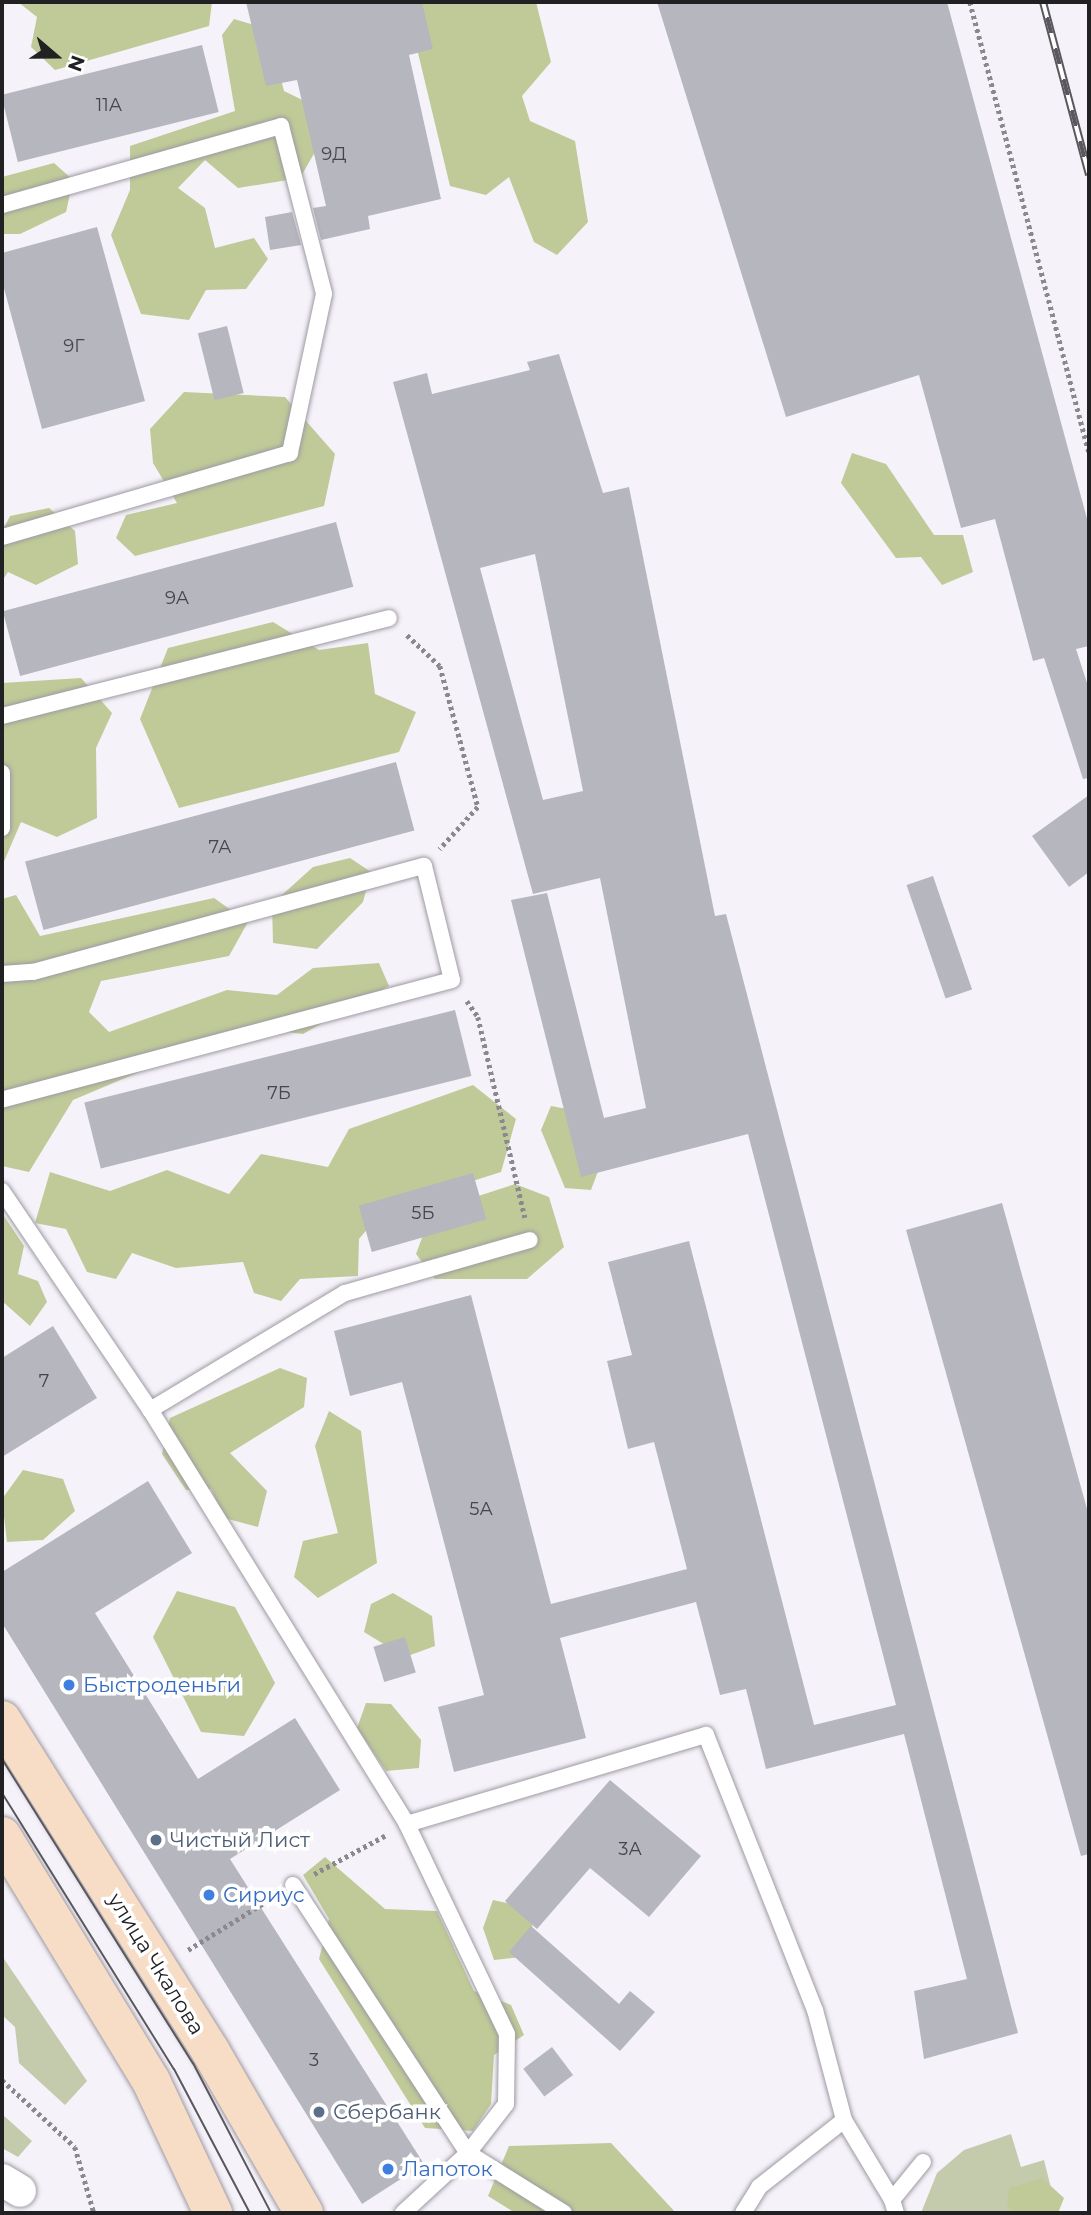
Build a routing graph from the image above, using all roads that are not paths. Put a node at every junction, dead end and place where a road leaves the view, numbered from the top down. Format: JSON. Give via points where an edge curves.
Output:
{"nodes":[{"id":1,"x":2,"y":205,"type":"edge"},
{"id":2,"x":2,"y":537,"type":"edge"},
{"id":3,"x":389,"y":618,"type":"road end"},
{"id":4,"x":2,"y":716,"type":"edge"},
{"id":5,"x":2,"y":773,"type":"edge"},
{"id":6,"x":2,"y":828,"type":"edge"},
{"id":7,"x":2,"y":974,"type":"edge"},
{"id":8,"x":2,"y":1100,"type":"edge"},
{"id":9,"x":2,"y":1191,"type":"edge"},
{"id":10,"x":530,"y":1240,"type":"road end"},
{"id":11,"x":150,"y":1410,"type":"junction"},
{"id":12,"x":2,"y":1720,"type":"edge"},
{"id":13,"x":407,"y":1824,"type":"junction"},
{"id":14,"x":2,"y":1836,"type":"edge"},
{"id":15,"x":293,"y":1885,"type":"dead end"},
{"id":16,"x":844,"y":2120,"type":"junction"},
{"id":17,"x":468,"y":2153,"type":"junction"},
{"id":18,"x":923,"y":2162,"type":"dead end"},
{"id":19,"x":894,"y":2207,"type":"edge"},
{"id":20,"x":213,"y":2213,"type":"edge"},
{"id":21,"x":304,"y":2213,"type":"edge"},
{"id":22,"x":403,"y":2213,"type":"edge"},
{"id":23,"x":564,"y":2213,"type":"edge"},
{"id":24,"x":743,"y":2213,"type":"edge"}],
"edges":[{"from":1,"to":2,"type":"lane","via":[[281,126],[324,294],[290,453]]},
{"from":3,"to":4,"type":"lane"},
{"from":5,"to":6,"type":"lane"},
{"from":7,"to":8,"type":"lane","via":[[33,972],[424,866],[452,980]]},
{"from":9,"to":11,"type":"lane"},
{"from":10,"to":11,"type":"lane","via":[[345,1293]]},
{"from":11,"to":13,"type":"lane"},
{"from":12,"to":21,"type":"main road","name":"улица Чкалова","via":[[204,2040]]},
{"from":13,"to":16,"type":"lane","via":[[706,1735],[815,2010]]},
{"from":13,"to":17,"type":"lane","via":[[507,2034],[506,2104]]},
{"from":14,"to":20,"type":"main road","via":[[151,2081]]},
{"from":15,"to":17,"type":"lane"},
{"from":16,"to":19,"type":"lane"},
{"from":16,"to":24,"type":"lane","via":[[759,2187]]},
{"from":17,"to":22,"type":"lane"},
{"from":17,"to":23,"type":"lane"},
{"from":18,"to":19,"type":"lane"}]}
